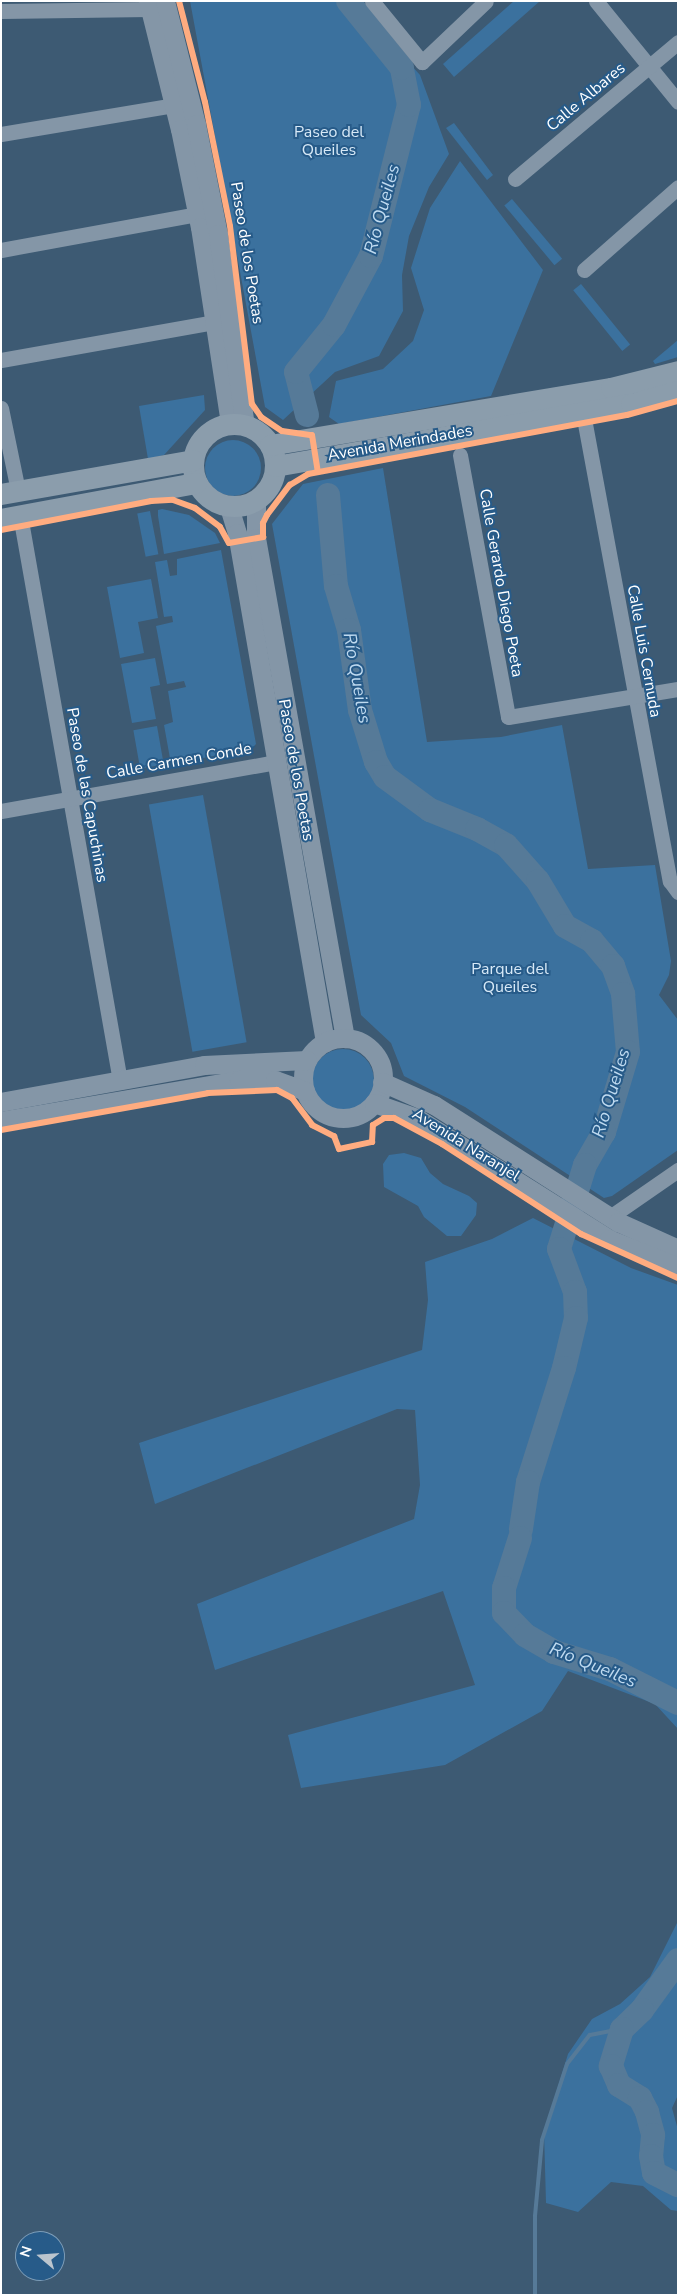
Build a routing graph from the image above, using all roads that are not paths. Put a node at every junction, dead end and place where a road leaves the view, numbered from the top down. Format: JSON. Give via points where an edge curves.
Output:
{"nodes":[{"id":1,"x":372,"y":1,"type":"edge"},
{"id":2,"x":486,"y":1,"type":"edge"},
{"id":3,"x":596,"y":1,"type":"edge"},
{"id":4,"x":154,"y":4,"type":"edge"},
{"id":5,"x":1,"y":11,"type":"edge"},
{"id":6,"x":678,"y":42,"type":"edge"},
{"id":7,"x":649,"y":67,"type":"junction"},
{"id":8,"x":678,"y":102,"type":"edge"},
{"id":9,"x":174,"y":105,"type":"junction"},
{"id":10,"x":1,"y":134,"type":"edge"},
{"id":11,"x":515,"y":179,"type":"dead end"},
{"id":12,"x":678,"y":187,"type":"edge"},
{"id":13,"x":198,"y":214,"type":"junction"},
{"id":14,"x":1,"y":250,"type":"edge"},
{"id":15,"x":584,"y":270,"type":"dead end"},
{"id":16,"x":214,"y":322,"type":"junction"},
{"id":17,"x":1,"y":360,"type":"edge"},
{"id":18,"x":678,"y":371,"type":"edge"},
{"id":19,"x":678,"y":391,"type":"edge"},
{"id":20,"x":1,"y":408,"type":"edge"},
{"id":21,"x":583,"y":412,"type":"junction"},
{"id":22,"x":237,"y":425,"type":"junction"},
{"id":23,"x":270,"y":445,"type":"junction"},
{"id":24,"x":460,"y":455,"type":"dead end"},
{"id":25,"x":193,"y":460,"type":"junction"},
{"id":26,"x":276,"y":466,"type":"junction"},
{"id":27,"x":196,"y":483,"type":"junction"},
{"id":28,"x":10,"y":493,"type":"edge"},
{"id":29,"x":256,"y":501,"type":"junction"},
{"id":30,"x":229,"y":507,"type":"junction"},
{"id":31,"x":11,"y":517,"type":"edge"},
{"id":32,"x":678,"y":689,"type":"edge"},
{"id":33,"x":634,"y":697,"type":"junction"},
{"id":34,"x":275,"y":762,"type":"junction"},
{"id":35,"x":70,"y":799,"type":"junction"},
{"id":36,"x":1,"y":811,"type":"edge"},
{"id":37,"x":678,"y":892,"type":"edge"},
{"id":38,"x":344,"y":1038,"type":"junction"},
{"id":39,"x":324,"y":1042,"type":"junction"},
{"id":40,"x":307,"y":1060,"type":"junction"},
{"id":41,"x":120,"y":1081,"type":"junction"},
{"id":42,"x":382,"y":1082,"type":"junction"},
{"id":43,"x":305,"y":1092,"type":"junction"},
{"id":44,"x":1,"y":1102,"type":"edge"},
{"id":45,"x":374,"y":1103,"type":"junction"},
{"id":46,"x":1,"y":1121,"type":"edge"},
{"id":47,"x":678,"y":1170,"type":"edge"},
{"id":48,"x":547,"y":1189,"type":"junction"},
{"id":49,"x":610,"y":1217,"type":"junction"},
{"id":50,"x":678,"y":1249,"type":"edge"},
{"id":51,"x":678,"y":1267,"type":"edge"}],
"edges":[{"from":1,"to":2,"type":"street","via":[[422,62]]},
{"from":3,"to":7,"type":"street"},
{"from":4,"to":5,"type":"street"},
{"from":4,"to":9,"type":"street"},
{"from":4,"to":22,"type":"street","name":"Paseo de los Poetas","via":[[196,124],[218,234]]},
{"from":6,"to":7,"type":"street","name":"Calle Albares"},
{"from":7,"to":8,"type":"street"},
{"from":7,"to":11,"type":"street","name":"Calle Albares"},
{"from":9,"to":10,"type":"street"},
{"from":9,"to":13,"type":"street"},
{"from":12,"to":15,"type":"street"},
{"from":13,"to":14,"type":"street"},
{"from":13,"to":16,"type":"street"},
{"from":16,"to":17,"type":"street"},
{"from":16,"to":22,"type":"street"},
{"from":18,"to":23,"type":"main road","name":"Avenida Merindades","via":[[611,388]]},
{"from":19,"to":21,"type":"main road","name":"Avenida Merindades"},
{"from":20,"to":28,"type":"street"},
{"from":21,"to":26,"type":"main road","name":"Avenida Merindades"},
{"from":21,"to":33,"type":"street","name":"Calle Luis Cernuda"},
{"from":22,"to":23,"type":"main road","via":[[255,429]]},
{"from":22,"to":25,"type":"main road","via":[[205,435]]},
{"from":23,"to":26,"type":"main road"},
{"from":24,"to":33,"type":"street","name":"Calle Gerardo Diego Poeta","via":[[508,717]]},
{"from":25,"to":27,"type":"main road"},
{"from":25,"to":28,"type":"main road"},
{"from":26,"to":29,"type":"main road","via":[[273,480]]},
{"from":27,"to":30,"type":"main road","via":[[210,499]]},
{"from":27,"to":31,"type":"main road"},
{"from":29,"to":30,"type":"main road"},
{"from":29,"to":38,"type":"street","name":"Paseo de los Poetas","via":[[255,532]]},
{"from":30,"to":34,"type":"street","name":"Paseo de los Poetas","via":[[237,532]]},
{"from":31,"to":35,"type":"street","name":"Paseo de las Capuchinas"},
{"from":32,"to":33,"type":"street"},
{"from":33,"to":37,"type":"street","name":"Calle Luis Cernuda","via":[[670,881]]},
{"from":34,"to":35,"type":"street","name":"Calle Carmen Conde"},
{"from":34,"to":39,"type":"street","name":"Paseo de los Poetas"},
{"from":35,"to":36,"type":"street","name":"Calle Carmen Conde"},
{"from":35,"to":41,"type":"street","name":"Paseo de las Capuchinas"},
{"from":38,"to":39,"type":"street"},
{"from":38,"to":42,"type":"street","via":[[357,1040],[373,1052],[382,1069]]},
{"from":39,"to":40,"type":"street"},
{"from":40,"to":41,"type":"street","via":[[204,1065]]},
{"from":40,"to":43,"type":"street","via":[[303,1080]]},
{"from":41,"to":44,"type":"street"},
{"from":42,"to":45,"type":"street"},
{"from":42,"to":48,"type":"street","name":"Avenida Naranjel","via":[[434,1105]]},
{"from":43,"to":45,"type":"street","via":[[325,1114],[340,1118],[355,1116]]},
{"from":43,"to":46,"type":"street","via":[[274,1080],[239,1080]]},
{"from":45,"to":48,"type":"street","name":"Avenida Naranjel","via":[[417,1118]]},
{"from":47,"to":49,"type":"street"},
{"from":48,"to":49,"type":"street","name":"Avenida Naranjel"},
{"from":48,"to":51,"type":"street","name":"Avenida Naranjel","via":[[609,1238]]},
{"from":49,"to":50,"type":"street","name":"Avenida Naranjel"}]}
